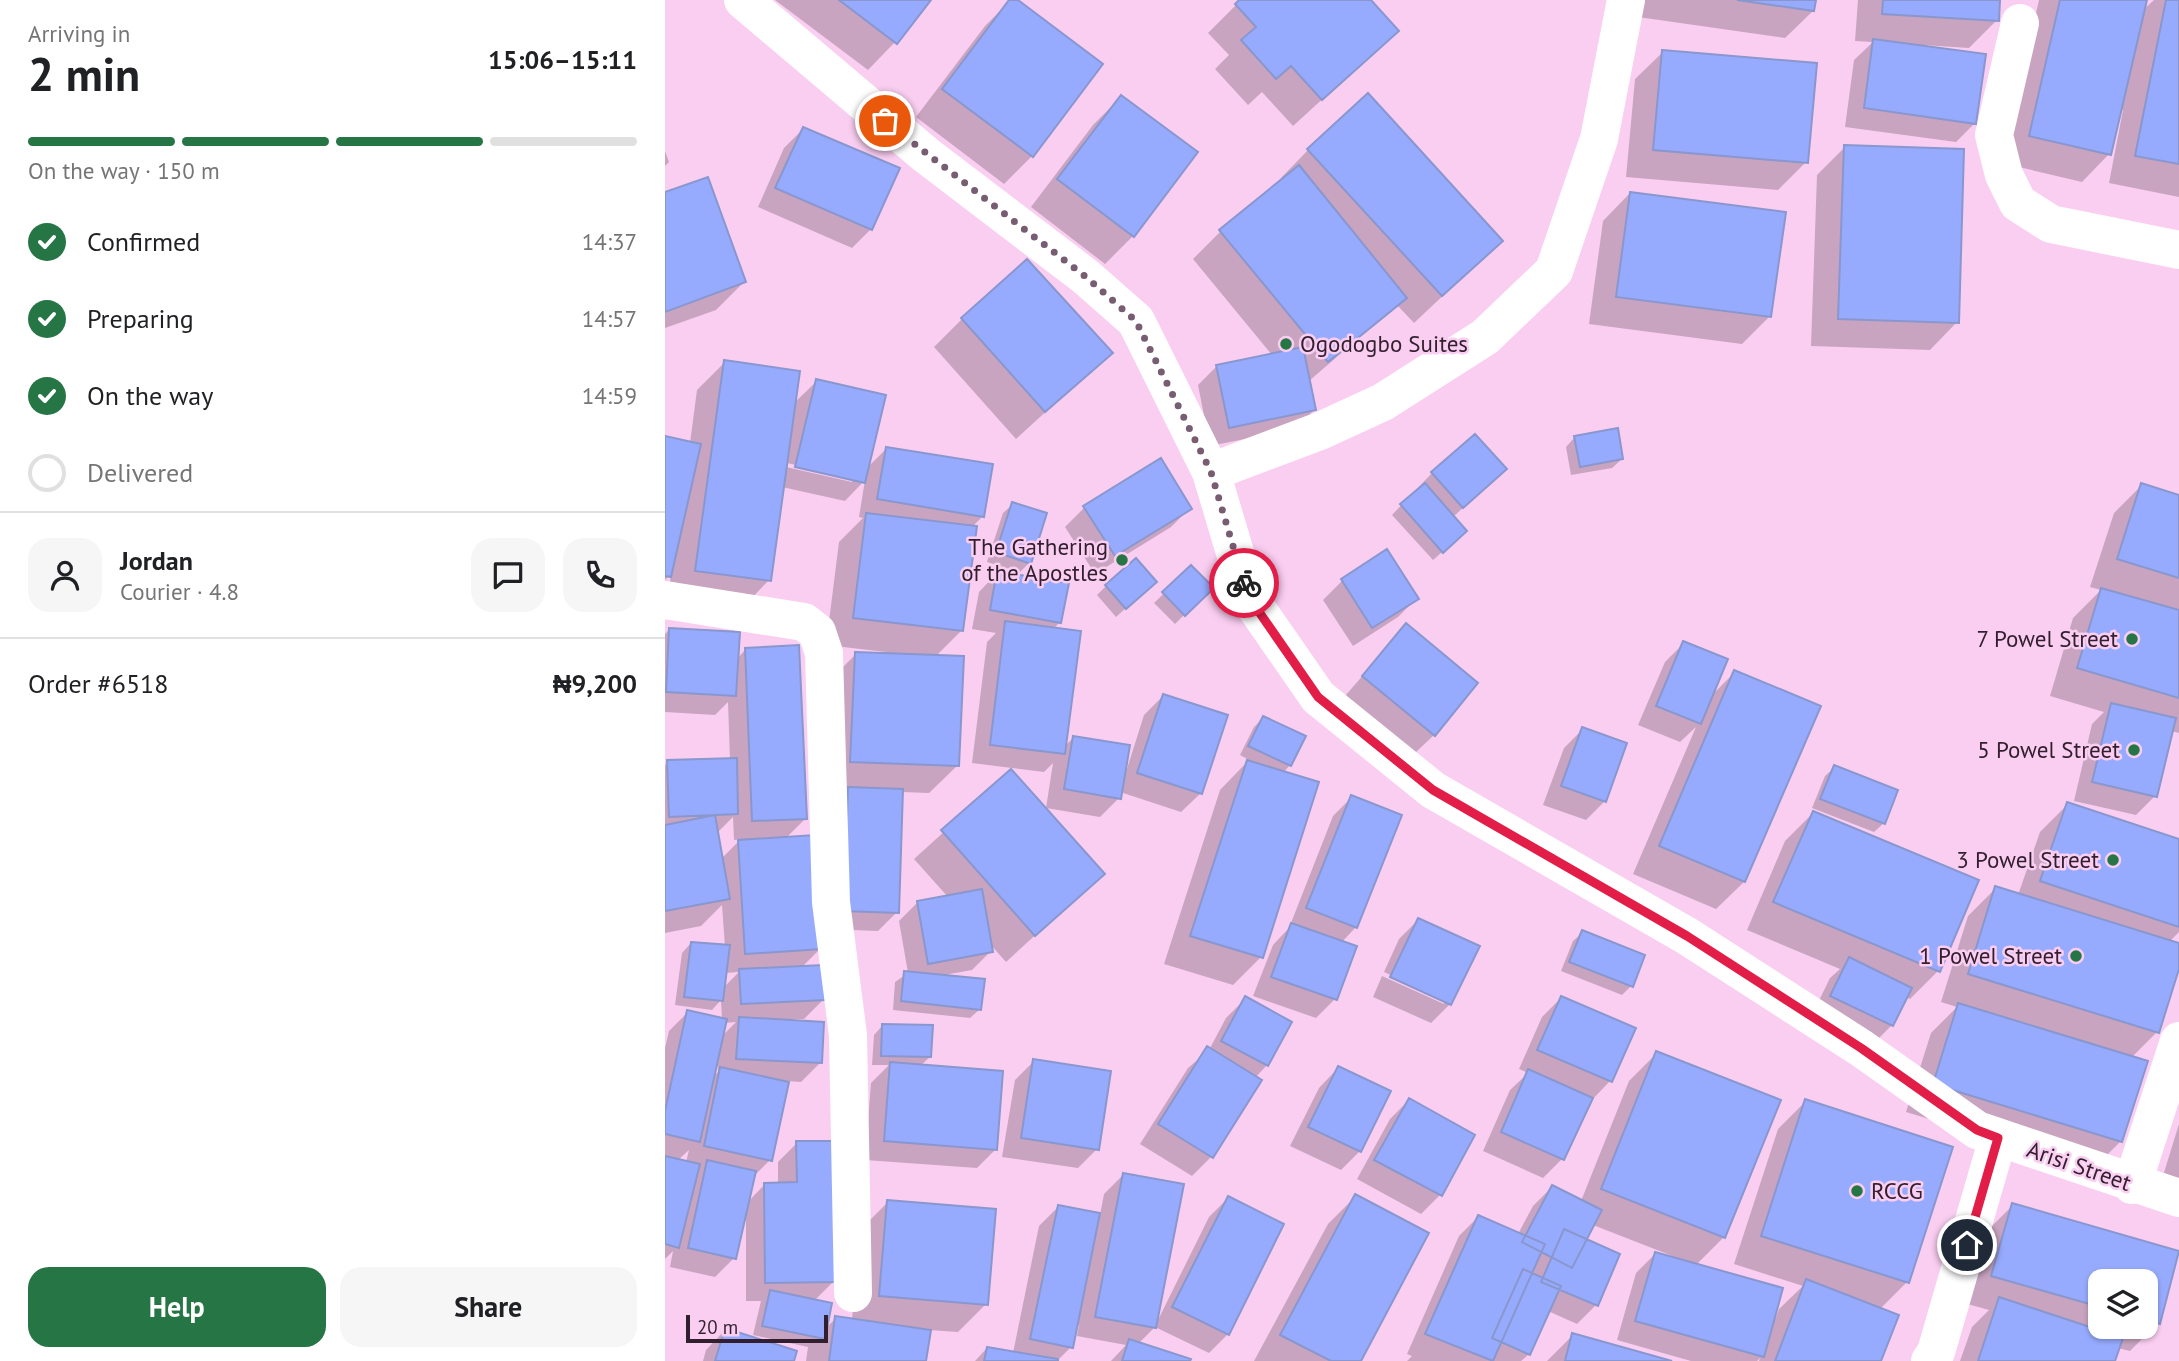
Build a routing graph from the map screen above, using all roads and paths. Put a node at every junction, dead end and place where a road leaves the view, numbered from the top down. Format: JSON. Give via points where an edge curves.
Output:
{"nodes":[{"id":1,"x":743,"y":0,"type":"edge"},
{"id":2,"x":1626,"y":0,"type":"edge"},
{"id":3,"x":2020,"y":23,"type":"dead end"},
{"id":4,"x":2179,"y":250,"type":"edge"},
{"id":5,"x":1211,"y":472,"type":"junction"},
{"id":6,"x":665,"y":600,"type":"edge"},
{"id":7,"x":2179,"y":1041,"type":"edge"},
{"id":8,"x":1998,"y":1138,"type":"junction"},
{"id":9,"x":2132,"y":1185,"type":"junction"},
{"id":10,"x":2179,"y":1198,"type":"edge"},
{"id":11,"x":853,"y":1293,"type":"dead end"},
{"id":12,"x":1930,"y":1361,"type":"edge"}],
"edges":[{"from":1,"to":5,"type":"street","name":"Arisi Street","via":[[926,155],[1086,277],[1136,321]]},
{"from":2,"to":5,"type":"street","via":[[1599,139],[1554,271],[1485,337],[1383,402]]},
{"from":3,"to":4,"type":"street","via":[[1994,135],[2004,175],[2018,203],[2051,224]]},
{"from":5,"to":8,"type":"street","name":"Arisi Street","via":[[1248,596],[1318,697],[1433,790],[1687,936],[1861,1048],[1977,1130]]},
{"from":6,"to":11,"type":"street","via":[[804,622],[817,632],[824,653],[831,902],[848,1035]]},
{"from":7,"to":9,"type":"street"},
{"from":8,"to":9,"type":"street","name":"Arisi Street"},
{"from":8,"to":12,"type":"street"},
{"from":9,"to":10,"type":"street","name":"Arisi Street"}]}
